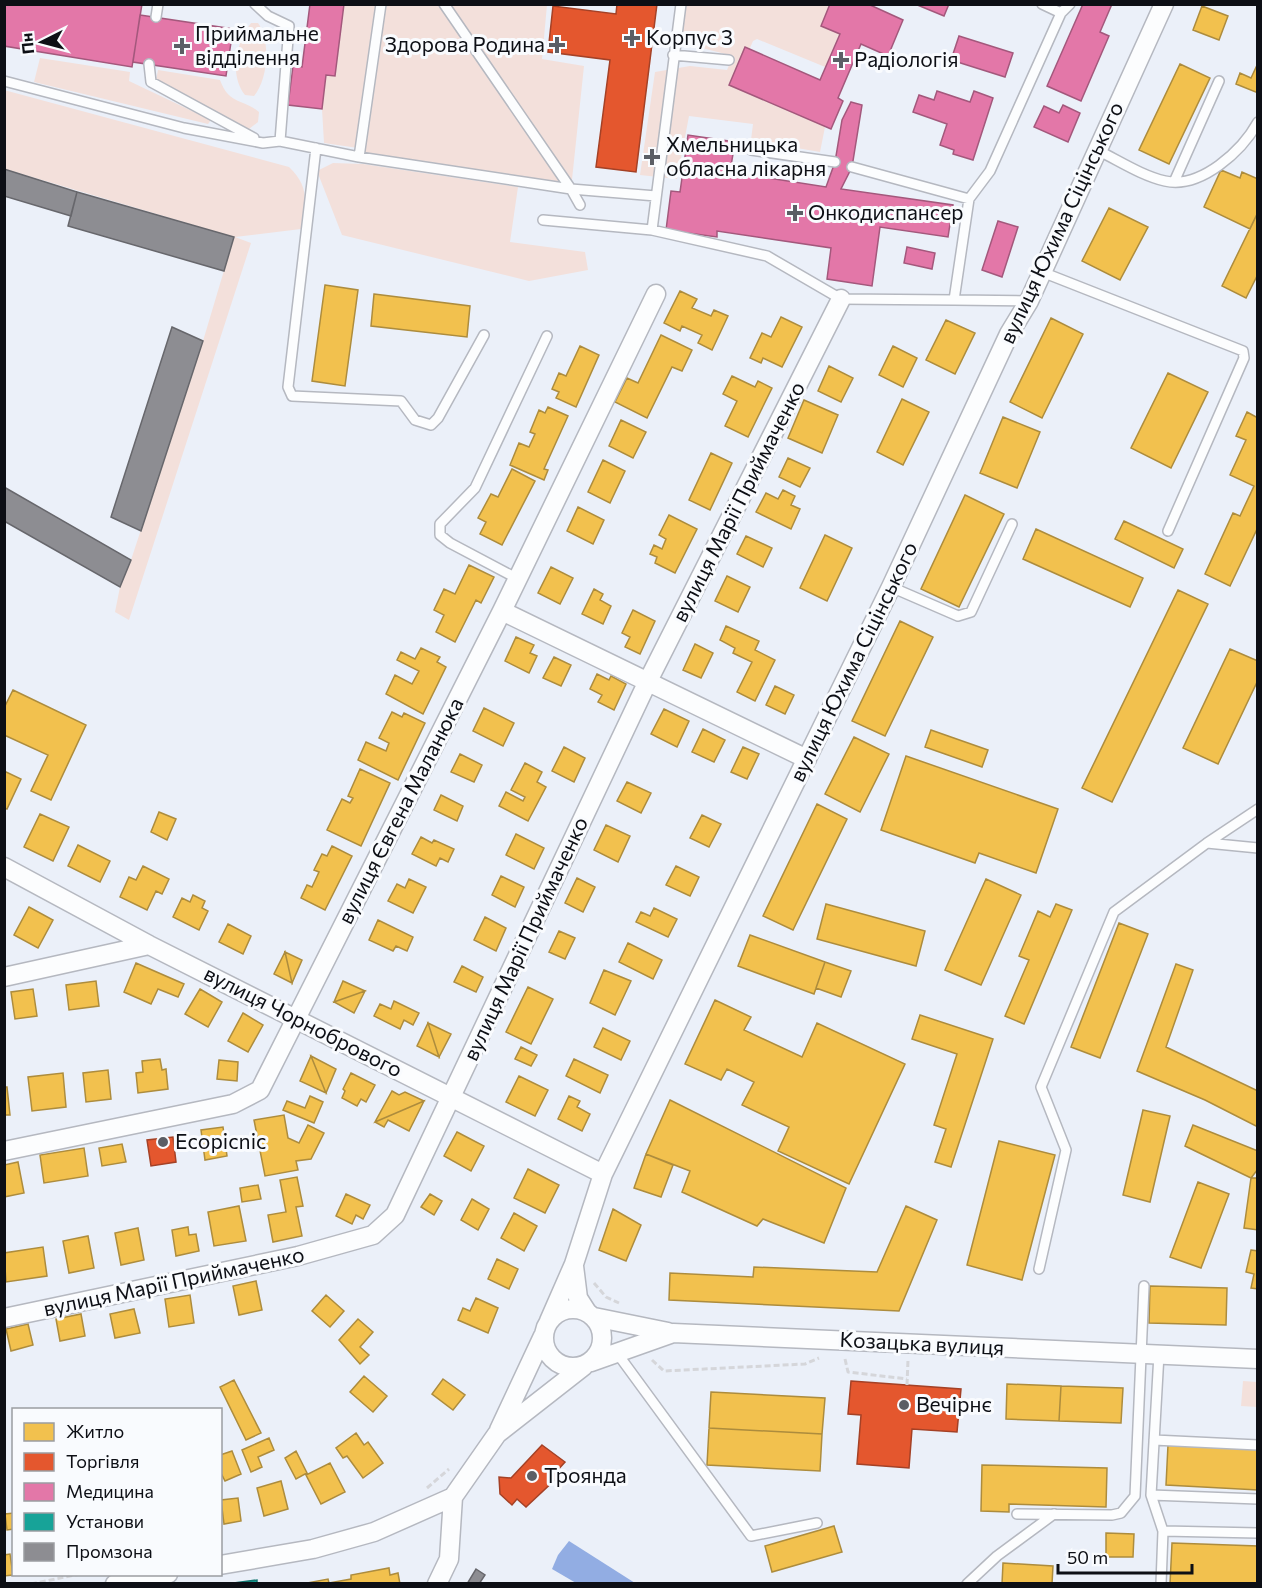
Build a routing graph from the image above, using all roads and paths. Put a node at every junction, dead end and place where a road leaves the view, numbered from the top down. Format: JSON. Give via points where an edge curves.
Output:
{"nodes":[{"id":1,"x":158,"y":4,"type":"edge"},
{"id":2,"x":255,"y":4,"type":"edge"},
{"id":3,"x":381,"y":4,"type":"edge"},
{"id":4,"x":444,"y":4,"type":"edge"},
{"id":5,"x":681,"y":4,"type":"edge"},
{"id":6,"x":1042,"y":4,"type":"edge"},
{"id":7,"x":1070,"y":4,"type":"edge"},
{"id":8,"x":1164,"y":4,"type":"edge"},
{"id":9,"x":1062,"y":13,"type":"junction"},
{"id":10,"x":156,"y":17,"type":"dead end"},
{"id":11,"x":673,"y":55,"type":"junction"},
{"id":12,"x":729,"y":60,"type":"dead end"},
{"id":13,"x":149,"y":64,"type":"dead end"},
{"id":14,"x":4,"y":81,"type":"edge"},
{"id":15,"x":1220,"y":81,"type":"dead end"},
{"id":16,"x":1257,"y":122,"type":"edge"},
{"id":17,"x":280,"y":141,"type":"junction"},
{"id":18,"x":263,"y":143,"type":"junction"},
{"id":19,"x":316,"y":148,"type":"junction"},
{"id":20,"x":751,"y":150,"type":"dead end"},
{"id":21,"x":1097,"y":150,"type":"junction"},
{"id":22,"x":359,"y":157,"type":"junction"},
{"id":23,"x":835,"y":162,"type":"dead end"},
{"id":24,"x":852,"y":167,"type":"dead end"},
{"id":25,"x":1174,"y":182,"type":"junction"},
{"id":26,"x":571,"y":189,"type":"junction"},
{"id":27,"x":656,"y":196,"type":"junction"},
{"id":28,"x":969,"y":199,"type":"junction"},
{"id":29,"x":580,"y":205,"type":"dead end"},
{"id":30,"x":543,"y":220,"type":"dead end"},
{"id":31,"x":652,"y":230,"type":"junction"},
{"id":32,"x":1042,"y":272,"type":"junction"},
{"id":33,"x":656,"y":294,"type":"dead end"},
{"id":34,"x":841,"y":299,"type":"junction"},
{"id":35,"x":954,"y":300,"type":"junction"},
{"id":36,"x":1029,"y":301,"type":"junction"},
{"id":37,"x":484,"y":335,"type":"dead end"},
{"id":38,"x":547,"y":336,"type":"dead end"},
{"id":39,"x":1012,"y":524,"type":"dead end"},
{"id":40,"x":1168,"y":531,"type":"dead end"},
{"id":41,"x":518,"y":579,"type":"junction"},
{"id":42,"x":891,"y":586,"type":"junction"},
{"id":43,"x":502,"y":611,"type":"junction"},
{"id":44,"x":648,"y":681,"type":"junction"},
{"id":45,"x":807,"y":759,"type":"junction"},
{"id":46,"x":1257,"y":809,"type":"edge"},
{"id":47,"x":1207,"y":843,"type":"junction"},
{"id":48,"x":1257,"y":848,"type":"edge"},
{"id":49,"x":4,"y":867,"type":"edge"},
{"id":50,"x":149,"y":945,"type":"junction"},
{"id":51,"x":4,"y":977,"type":"edge"},
{"id":52,"x":295,"y":1018,"type":"junction"},
{"id":53,"x":451,"y":1097,"type":"junction"},
{"id":54,"x":4,"y":1151,"type":"edge"},
{"id":55,"x":603,"y":1174,"type":"junction"},
{"id":56,"x":574,"y":1264,"type":"junction"},
{"id":57,"x":1039,"y":1269,"type":"dead end"},
{"id":58,"x":1144,"y":1286,"type":"dead end"},
{"id":59,"x":590,"y":1315,"type":"junction"},
{"id":60,"x":4,"y":1318,"type":"edge"},
{"id":61,"x":546,"y":1329,"type":"junction"},
{"id":62,"x":673,"y":1332,"type":"junction"},
{"id":63,"x":1139,"y":1353,"type":"junction"},
{"id":64,"x":844,"y":1354,"type":"dead end"},
{"id":65,"x":1159,"y":1354,"type":"junction"},
{"id":66,"x":821,"y":1357,"type":"dead end"},
{"id":67,"x":898,"y":1357,"type":"dead end"},
{"id":68,"x":908,"y":1358,"type":"junction"},
{"id":69,"x":919,"y":1358,"type":"dead end"},
{"id":70,"x":1257,"y":1359,"type":"edge"},
{"id":71,"x":623,"y":1360,"type":"junction"},
{"id":72,"x":587,"y":1364,"type":"junction"},
{"id":73,"x":907,"y":1379,"type":"junction"},
{"id":74,"x":907,"y":1385,"type":"dead end"},
{"id":75,"x":497,"y":1434,"type":"junction"},
{"id":76,"x":1154,"y":1440,"type":"junction"},
{"id":77,"x":1257,"y":1445,"type":"edge"},
{"id":78,"x":451,"y":1467,"type":"dead end"},
{"id":79,"x":425,"y":1489,"type":"dead end"},
{"id":80,"x":1151,"y":1495,"type":"junction"},
{"id":81,"x":453,"y":1497,"type":"junction"},
{"id":82,"x":1257,"y":1499,"type":"edge"},
{"id":83,"x":1017,"y":1514,"type":"dead end"},
{"id":84,"x":1054,"y":1514,"type":"junction"},
{"id":85,"x":817,"y":1523,"type":"dead end"},
{"id":86,"x":1163,"y":1531,"type":"junction"},
{"id":87,"x":1257,"y":1533,"type":"edge"},
{"id":88,"x":222,"y":1565,"type":"edge"},
{"id":89,"x":75,"y":1576,"type":"edge"},
{"id":90,"x":162,"y":1576,"type":"edge"},
{"id":91,"x":31,"y":1584,"type":"edge"},
{"id":92,"x":115,"y":1584,"type":"edge"},
{"id":93,"x":437,"y":1584,"type":"edge"},
{"id":94,"x":967,"y":1584,"type":"edge"},
{"id":95,"x":1161,"y":1584,"type":"edge"}],
"edges":[{"from":1,"to":10,"type":"lane"},
{"from":2,"to":17,"type":"lane","via":[[268,16],[289,26]]},
{"from":3,"to":22,"type":"lane"},
{"from":4,"to":26,"type":"lane"},
{"from":5,"to":11,"type":"lane"},
{"from":6,"to":9,"type":"lane"},
{"from":7,"to":9,"type":"lane"},
{"from":8,"to":21,"type":"street","name":"вулиця Юхима Сіцінського"},
{"from":9,"to":28,"type":"lane","via":[[990,171]]},
{"from":11,"to":12,"type":"lane"},
{"from":11,"to":27,"type":"lane"},
{"from":13,"to":18,"type":"lane","via":[[151,82]]},
{"from":14,"to":18,"type":"lane","via":[[184,128]]},
{"from":15,"to":25,"type":"lane"},
{"from":16,"to":25,"type":"lane","via":[[1233,155],[1186,181]]},
{"from":17,"to":18,"type":"lane"},
{"from":17,"to":19,"type":"lane"},
{"from":19,"to":22,"type":"lane"},
{"from":19,"to":37,"type":"lane","via":[[288,387],[292,396],[400,401],[415,420],[431,425]]},
{"from":20,"to":23,"type":"lane"},
{"from":21,"to":25,"type":"lane"},
{"from":21,"to":32,"type":"street","name":"вулиця Юхима Сіцінського"},
{"from":22,"to":26,"type":"lane"},
{"from":24,"to":28,"type":"lane"},
{"from":26,"to":27,"type":"lane"},
{"from":26,"to":29,"type":"lane"},
{"from":27,"to":31,"type":"lane"},
{"from":28,"to":35,"type":"lane"},
{"from":30,"to":31,"type":"lane"},
{"from":31,"to":34,"type":"lane","via":[[767,256]]},
{"from":32,"to":36,"type":"street","name":"вулиця Юхима Сіцінського"},
{"from":32,"to":40,"type":"lane","via":[[1242,351],[1244,358]]},
{"from":33,"to":41,"type":"street","name":"вулиця Євгена Маланюка"},
{"from":34,"to":35,"type":"lane"},
{"from":34,"to":44,"type":"street","name":"вулиця Марії Приймаченко"},
{"from":35,"to":36,"type":"lane"},
{"from":36,"to":42,"type":"street","name":"вулиця Юхима Сіцінського","via":[[1009,334]]},
{"from":38,"to":41,"type":"lane","via":[[475,488],[440,524],[440,535],[450,543]]},
{"from":39,"to":42,"type":"lane","via":[[971,612],[965,616]]},
{"from":41,"to":43,"type":"street","name":"вулиця Євгена Маланюка"},
{"from":42,"to":45,"type":"street","name":"вулиця Юхима Сіцінського"},
{"from":43,"to":44,"type":"street"},
{"from":43,"to":52,"type":"street","name":"вулиця Євгена Маланюка"},
{"from":44,"to":45,"type":"street"},
{"from":44,"to":53,"type":"street","name":"вулиця Марії Приймаченко"},
{"from":45,"to":55,"type":"street","name":"вулиця Юхима Сіцінського"},
{"from":46,"to":47,"type":"lane"},
{"from":47,"to":48,"type":"lane"},
{"from":47,"to":57,"type":"lane","via":[[1114,912],[1041,1087],[1066,1150]]},
{"from":49,"to":50,"type":"street","name":"вулиця Чорнобрового"},
{"from":50,"to":51,"type":"street"},
{"from":50,"to":52,"type":"street","name":"вулиця Чорнобрового"},
{"from":52,"to":53,"type":"street","name":"вулиця Чорнобрового"},
{"from":52,"to":54,"type":"street","name":"вулиця Євгена Маланюка","via":[[260,1090],[233,1104]]},
{"from":53,"to":55,"type":"street","name":"вулиця Чорнобрового"},
{"from":53,"to":60,"type":"street","name":"вулиця Марії Приймаченко","via":[[395,1215],[373,1235],[298,1256]]},
{"from":55,"to":56,"type":"street","name":"вулиця Юхима Сіцінського"},
{"from":56,"to":59,"type":"street","via":[[578,1298]]},
{"from":56,"to":61,"type":"street","name":"вулиця Юхима Сіцінського"},
{"from":58,"to":63,"type":"lane"},
{"from":59,"to":61,"type":"street","via":[[570,1309],[555,1315]]},
{"from":59,"to":62,"type":"street","via":[[637,1328]]},
{"from":59,"to":72,"type":"street","via":[[599,1324],[603,1340],[597,1356]]},
{"from":61,"to":72,"type":"street","via":[[547,1353],[559,1365]]},
{"from":61,"to":75,"type":"street","name":"вулиця Юхима Сіцінського"},
{"from":62,"to":63,"type":"street","name":"Козацька вулиця"},
{"from":62,"to":71,"type":"street","name":"Козацька вулиця"},
{"from":63,"to":65,"type":"street","name":"Козацька вулиця"},
{"from":63,"to":84,"type":"lane","via":[[1135,1496],[1121,1513],[1112,1515]]},
{"from":64,"to":73,"type":"path","via":[[848,1372]]},
{"from":65,"to":70,"type":"street","name":"Козацька вулиця"},
{"from":65,"to":76,"type":"lane"},
{"from":66,"to":71,"type":"path","via":[[805,1364],[664,1371],[653,1360]]},
{"from":67,"to":68,"type":"path"},
{"from":68,"to":69,"type":"path"},
{"from":68,"to":73,"type":"path"},
{"from":71,"to":72,"type":"street","name":"Козацька вулиця"},
{"from":71,"to":85,"type":"lane","via":[[751,1536]]},
{"from":72,"to":75,"type":"street","name":"Козацька вулиця"},
{"from":73,"to":74,"type":"path"},
{"from":75,"to":81,"type":"street","name":"Козацька вулиця"},
{"from":76,"to":77,"type":"lane"},
{"from":76,"to":80,"type":"lane"},
{"from":78,"to":79,"type":"path"},
{"from":80,"to":82,"type":"lane"},
{"from":80,"to":86,"type":"lane"},
{"from":81,"to":88,"type":"street","via":[[374,1532],[313,1550]]},
{"from":81,"to":93,"type":"street","via":[[449,1559]]},
{"from":83,"to":84,"type":"lane"},
{"from":84,"to":94,"type":"lane","via":[[997,1556]]},
{"from":86,"to":87,"type":"lane"},
{"from":86,"to":95,"type":"lane"},
{"from":89,"to":91,"type":"path"},
{"from":90,"to":92,"type":"street"}]}
